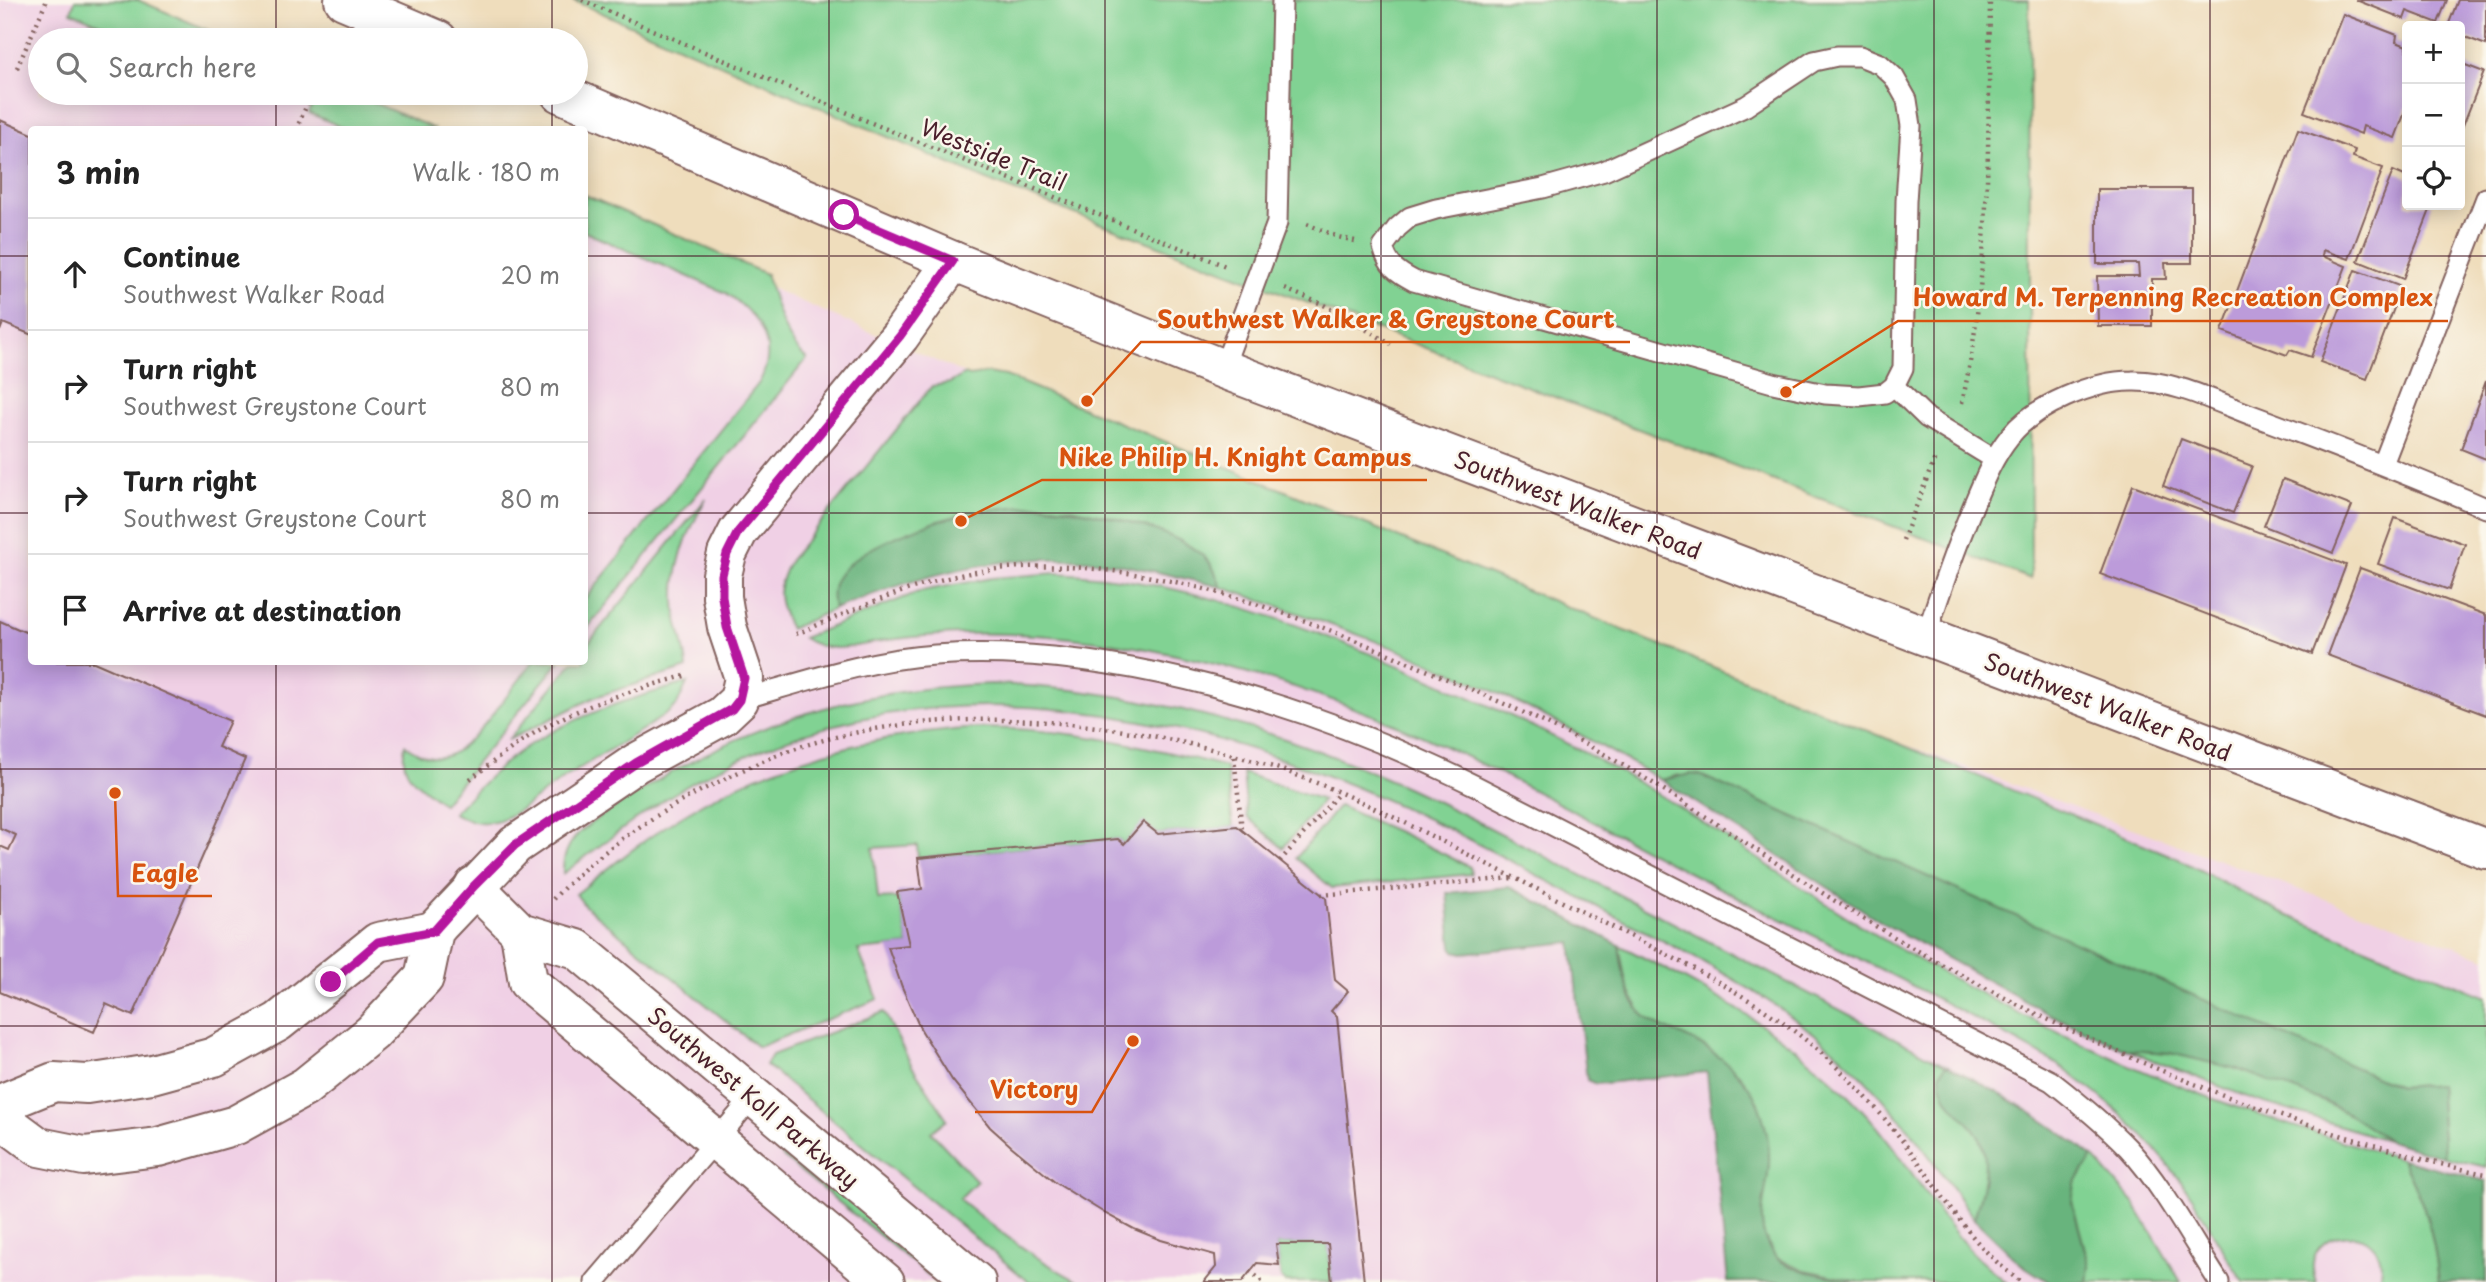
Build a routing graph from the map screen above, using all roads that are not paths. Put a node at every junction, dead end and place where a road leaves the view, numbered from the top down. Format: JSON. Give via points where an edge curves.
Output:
{"nodes":[{"id":1,"x":344,"y":0,"type":"edge"},
{"id":2,"x":1282,"y":0,"type":"edge"},
{"id":3,"x":410,"y":28,"type":"edge"},
{"id":4,"x":588,"y":105,"type":"edge"},
{"id":5,"x":2486,"y":198,"type":"edge"},
{"id":6,"x":953,"y":261,"type":"junction"},
{"id":7,"x":1223,"y":369,"type":"junction"},
{"id":8,"x":1894,"y":386,"type":"junction"},
{"id":9,"x":1994,"y":458,"type":"junction"},
{"id":10,"x":2382,"y":464,"type":"junction"},
{"id":11,"x":2486,"y":508,"type":"edge"},
{"id":12,"x":1926,"y":636,"type":"junction"},
{"id":13,"x":739,"y":700,"type":"junction"},
{"id":14,"x":2486,"y":849,"type":"edge"},
{"id":15,"x":474,"y":886,"type":"junction"},
{"id":16,"x":434,"y":931,"type":"junction"},
{"id":17,"x":520,"y":932,"type":"junction"},
{"id":18,"x":753,"y":1097,"type":"junction"},
{"id":19,"x":0,"y":1104,"type":"edge"},
{"id":20,"x":0,"y":1118,"type":"edge"},
{"id":21,"x":716,"y":1141,"type":"junction"},
{"id":22,"x":596,"y":1282,"type":"edge"},
{"id":23,"x":885,"y":1282,"type":"edge"},
{"id":24,"x":976,"y":1282,"type":"edge"},
{"id":25,"x":2219,"y":1282,"type":"edge"}],
"edges":[{"from":1,"to":3,"type":"street"},
{"from":2,"to":7,"type":"lane","via":[[1277,223]]},
{"from":4,"to":6,"type":"street","name":"Southwest Walker Road"},
{"from":5,"to":10,"type":"lane"},
{"from":6,"to":7,"type":"street","name":"Southwest Walker Road"},
{"from":6,"to":13,"type":"street","via":[[900,336],[738,532],[727,554],[722,597],[744,678]]},
{"from":7,"to":12,"type":"street","name":"Southwest Walker Road"},
{"from":8,"to":8,"type":"lane","via":[[1903,368],[1911,127],[1908,100],[1894,77],[1880,64],[1860,56],[1814,61],[1746,106],[1604,171],[1410,217],[1383,247],[1396,271],[1414,281],[1729,372],[1825,394],[1885,393]]},
{"from":8,"to":9,"type":"lane","via":[[1927,418]]},
{"from":9,"to":10,"type":"lane","via":[[2033,415],[2099,384],[2133,381],[2176,387]]},
{"from":9,"to":12,"type":"lane","via":[[1952,558]]},
{"from":10,"to":11,"type":"lane"},
{"from":12,"to":14,"type":"street","name":"Southwest Walker Road"},
{"from":13,"to":15,"type":"street","via":[[722,716],[662,747],[536,830]]},
{"from":13,"to":25,"type":"lane","via":[[884,663],[933,655],[1017,654],[1122,666],[1174,678],[1358,734],[1476,786],[2051,1082],[2130,1150]]},
{"from":15,"to":16,"type":"street"},
{"from":15,"to":17,"type":"street","name":"Southwest Koll Parkway"},
{"from":16,"to":19,"type":"street","via":[[378,942],[278,1022],[214,1057],[152,1074],[87,1084],[54,1082]]},
{"from":16,"to":20,"type":"street","via":[[424,978],[372,1033],[305,1087],[236,1125],[158,1147],[84,1156],[39,1147]]},
{"from":17,"to":18,"type":"street","name":"Southwest Koll Parkway","via":[[577,949]]},
{"from":17,"to":21,"type":"street","via":[[528,982]]},
{"from":18,"to":21,"type":"lane"},
{"from":18,"to":24,"type":"street","name":"Southwest Koll Parkway"},
{"from":21,"to":22,"type":"lane"},
{"from":21,"to":23,"type":"street"}]}
